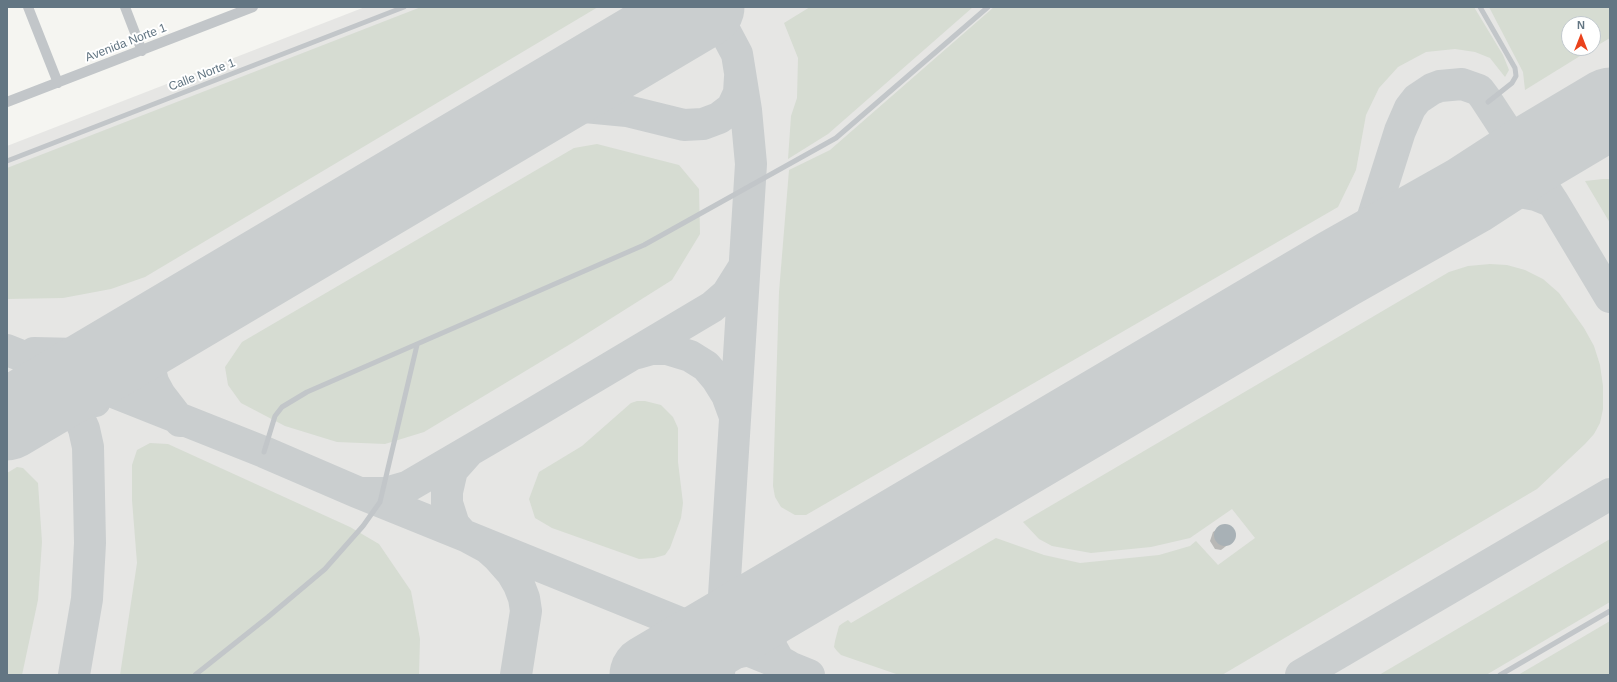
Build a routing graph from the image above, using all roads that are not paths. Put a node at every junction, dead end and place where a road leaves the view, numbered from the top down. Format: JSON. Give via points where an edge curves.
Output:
{"nodes":[{"id":1,"x":28,"y":7,"type":"edge"},
{"id":2,"x":125,"y":7,"type":"edge"},
{"id":3,"x":253,"y":7,"type":"edge"},
{"id":4,"x":404,"y":7,"type":"edge"},
{"id":5,"x":988,"y":7,"type":"edge"},
{"id":6,"x":1480,"y":7,"type":"edge"},
{"id":7,"x":227,"y":12,"type":"edge"},
{"id":8,"x":142,"y":51,"type":"junction"},
{"id":9,"x":58,"y":83,"type":"junction"},
{"id":10,"x":7,"y":102,"type":"edge"},
{"id":11,"x":1488,"y":102,"type":"dead end"},
{"id":12,"x":7,"y":161,"type":"edge"},
{"id":13,"x":418,"y":345,"type":"junction"},
{"id":14,"x":264,"y":452,"type":"dead end"},
{"id":15,"x":1610,"y":611,"type":"edge"},
{"id":16,"x":195,"y":675,"type":"edge"},
{"id":17,"x":1500,"y":675,"type":"edge"}],
"edges":[{"from":1,"to":9,"type":"street"},
{"from":2,"to":8,"type":"street"},
{"from":3,"to":7,"type":"street","name":"Avenida Norte 1"},
{"from":4,"to":12,"type":"lane","name":"Calle Norte 1"},
{"from":5,"to":13,"type":"lane","via":[[836,138],[644,245]]},
{"from":6,"to":11,"type":"lane","via":[[1515,68],[1516,76],[1512,83]]},
{"from":7,"to":8,"type":"street","name":"Avenida Norte 1"},
{"from":8,"to":9,"type":"street","name":"Avenida Norte 1"},
{"from":9,"to":10,"type":"street","name":"Avenida Norte 1"},
{"from":13,"to":14,"type":"lane","via":[[307,392],[282,407],[275,416]]},
{"from":13,"to":16,"type":"lane","via":[[380,502],[363,526],[325,569]]},
{"from":15,"to":17,"type":"lane"}]}
